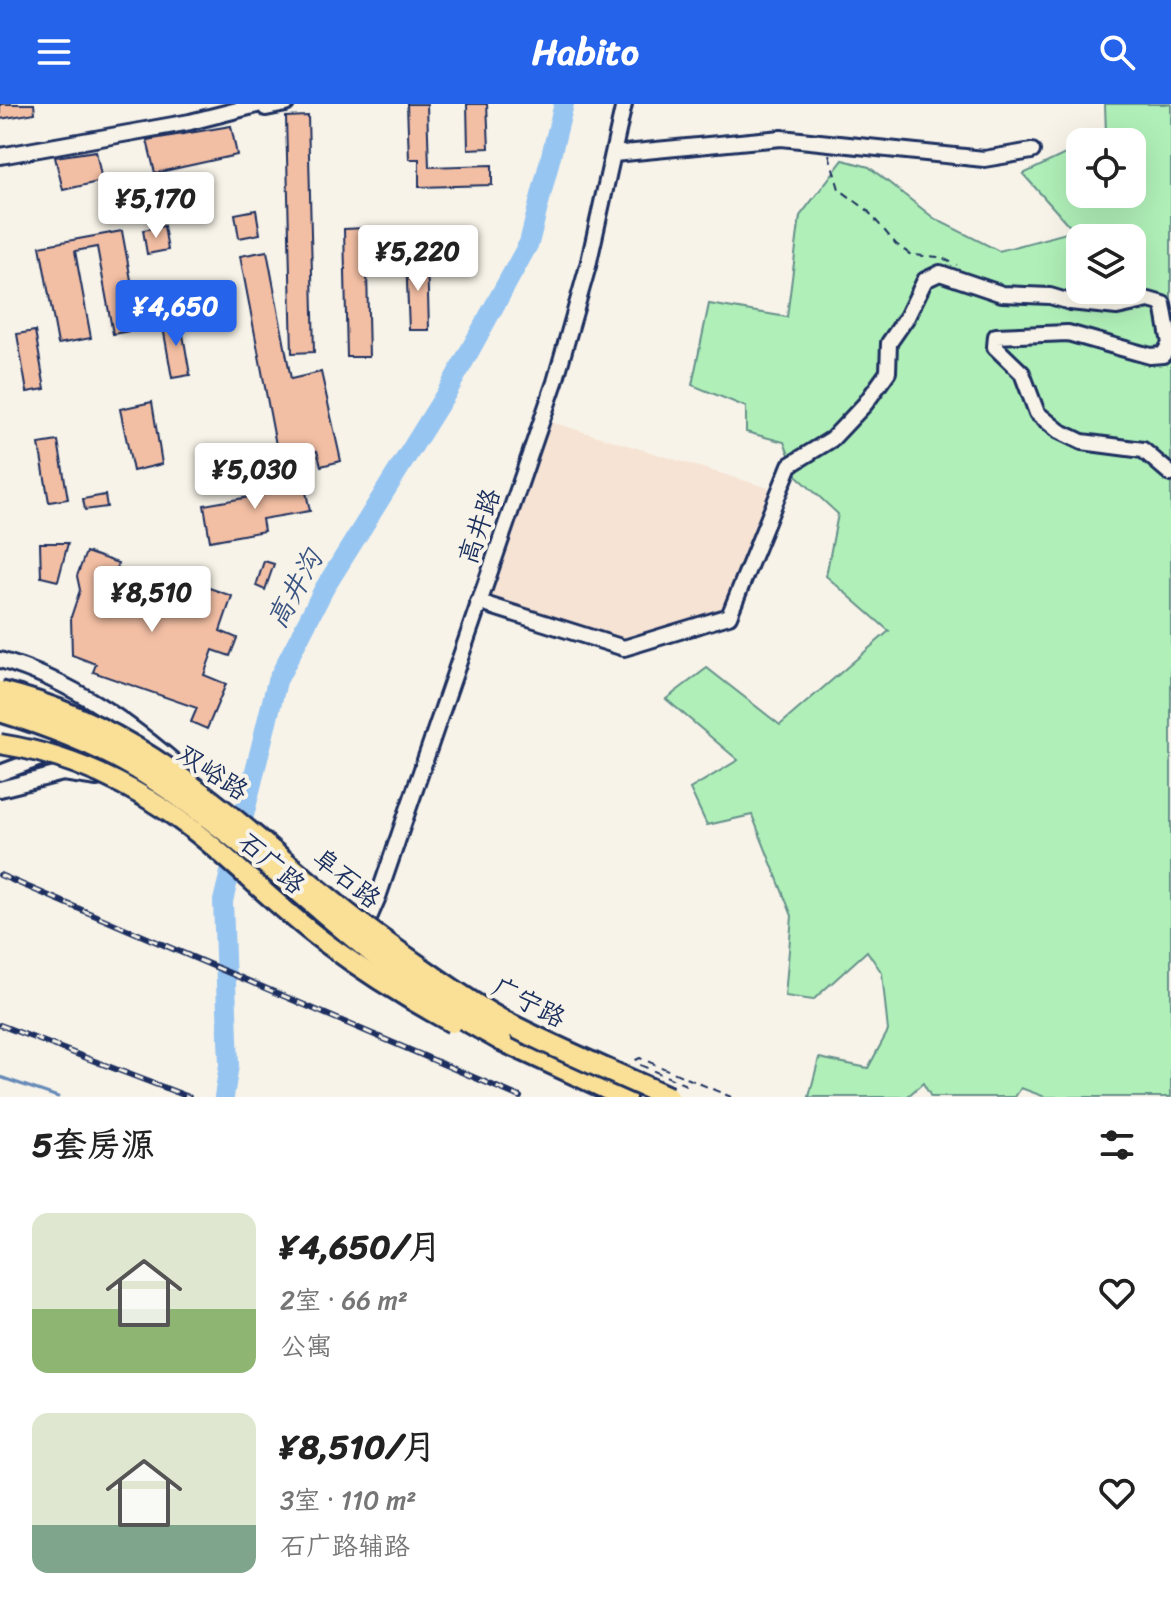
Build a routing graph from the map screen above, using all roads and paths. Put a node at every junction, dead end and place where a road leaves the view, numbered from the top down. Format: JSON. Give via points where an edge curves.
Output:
{"nodes":[{"id":1,"x":261,"y":104,"type":"edge"},
{"id":2,"x":268,"y":104,"type":"edge"},
{"id":3,"x":286,"y":104,"type":"edge"},
{"id":4,"x":624,"y":104,"type":"edge"},
{"id":5,"x":825,"y":142,"type":"junction"},
{"id":6,"x":1032,"y":151,"type":"dead end"},
{"id":7,"x":614,"y":154,"type":"junction"},
{"id":8,"x":0,"y":156,"type":"edge"},
{"id":9,"x":965,"y":269,"type":"dead end"},
{"id":10,"x":1171,"y":474,"type":"edge"},
{"id":11,"x":478,"y":602,"type":"junction"},
{"id":12,"x":0,"y":660,"type":"edge"},
{"id":13,"x":0,"y":666,"type":"edge"},
{"id":14,"x":0,"y":692,"type":"edge"},
{"id":15,"x":0,"y":711,"type":"edge"},
{"id":16,"x":0,"y":744,"type":"edge"},
{"id":17,"x":101,"y":750,"type":"junction"},
{"id":18,"x":0,"y":773,"type":"edge"},
{"id":19,"x":0,"y":789,"type":"edge"},
{"id":20,"x":210,"y":794,"type":"junction"},
{"id":21,"x":367,"y":925,"type":"junction"},
{"id":22,"x":353,"y":955,"type":"junction"},
{"id":23,"x":501,"y":1040,"type":"junction"},
{"id":24,"x":685,"y":1091,"type":"edge"},
{"id":25,"x":610,"y":1097,"type":"edge"},
{"id":26,"x":625,"y":1097,"type":"edge"},
{"id":27,"x":668,"y":1097,"type":"edge"},
{"id":28,"x":731,"y":1097,"type":"edge"}],
"edges":[{"from":1,"to":8,"type":"street"},
{"from":2,"to":3,"type":"street","via":[[266,108]]},
{"from":4,"to":7,"type":"street","name":"高井路"},
{"from":5,"to":6,"type":"street","via":[[984,159]]},
{"from":5,"to":7,"type":"street","via":[[781,138]]},
{"from":5,"to":9,"type":"path","via":[[839,189],[867,210],[896,244],[911,255],[940,257]]},
{"from":7,"to":11,"type":"street","name":"高井路","via":[[564,352]]},
{"from":10,"to":11,"type":"street","via":[[1143,450],[1082,442],[1059,431],[1037,413],[1022,373],[995,347],[996,336],[1068,333],[1163,355],[1170,344],[1163,304],[1149,300],[1117,307],[1002,294],[940,273],[925,280],[889,343],[888,372],[865,404],[832,439],[790,465],[729,616],[624,648]]},
{"from":11,"to":21,"type":"street","name":"高井路"},
{"from":12,"to":20,"type":"street","via":[[66,685],[111,711]]},
{"from":13,"to":17,"type":"street","via":[[32,676],[104,713],[112,721],[112,732]]},
{"from":14,"to":27,"type":"highway","name":"阜石路","bridge":true,"via":[[103,729],[156,759],[429,973],[501,1020]]},
{"from":15,"to":23,"type":"highway","name":"阜石路","bridge":true,"via":[[82,741],[149,775],[208,816],[431,998]]},
{"from":16,"to":23,"type":"main road","name":"石广路","bridge":true,"via":[[58,758],[132,788],[193,830],[322,941],[451,1022]]},
{"from":17,"to":18,"type":"street","name":"双峪路","via":[[54,753]]},
{"from":17,"to":20,"type":"street","name":"双峪路","via":[[165,766]]},
{"from":19,"to":22,"type":"street","bridge":true,"via":[[63,773],[123,785],[216,843]]},
{"from":20,"to":21,"type":"street","name":"双峪路","bridge":true},
{"from":21,"to":22,"type":"street","name":"高井路"},
{"from":21,"to":24,"type":"street","name":"广宁路","via":[[427,973],[511,1023]]},
{"from":22,"to":25,"type":"street","name":"广宁路","via":[[506,1050]]},
{"from":23,"to":26,"type":"highway","name":"阜石路"},
{"from":24,"to":28,"type":"path","via":[[636,1060]]}]}
